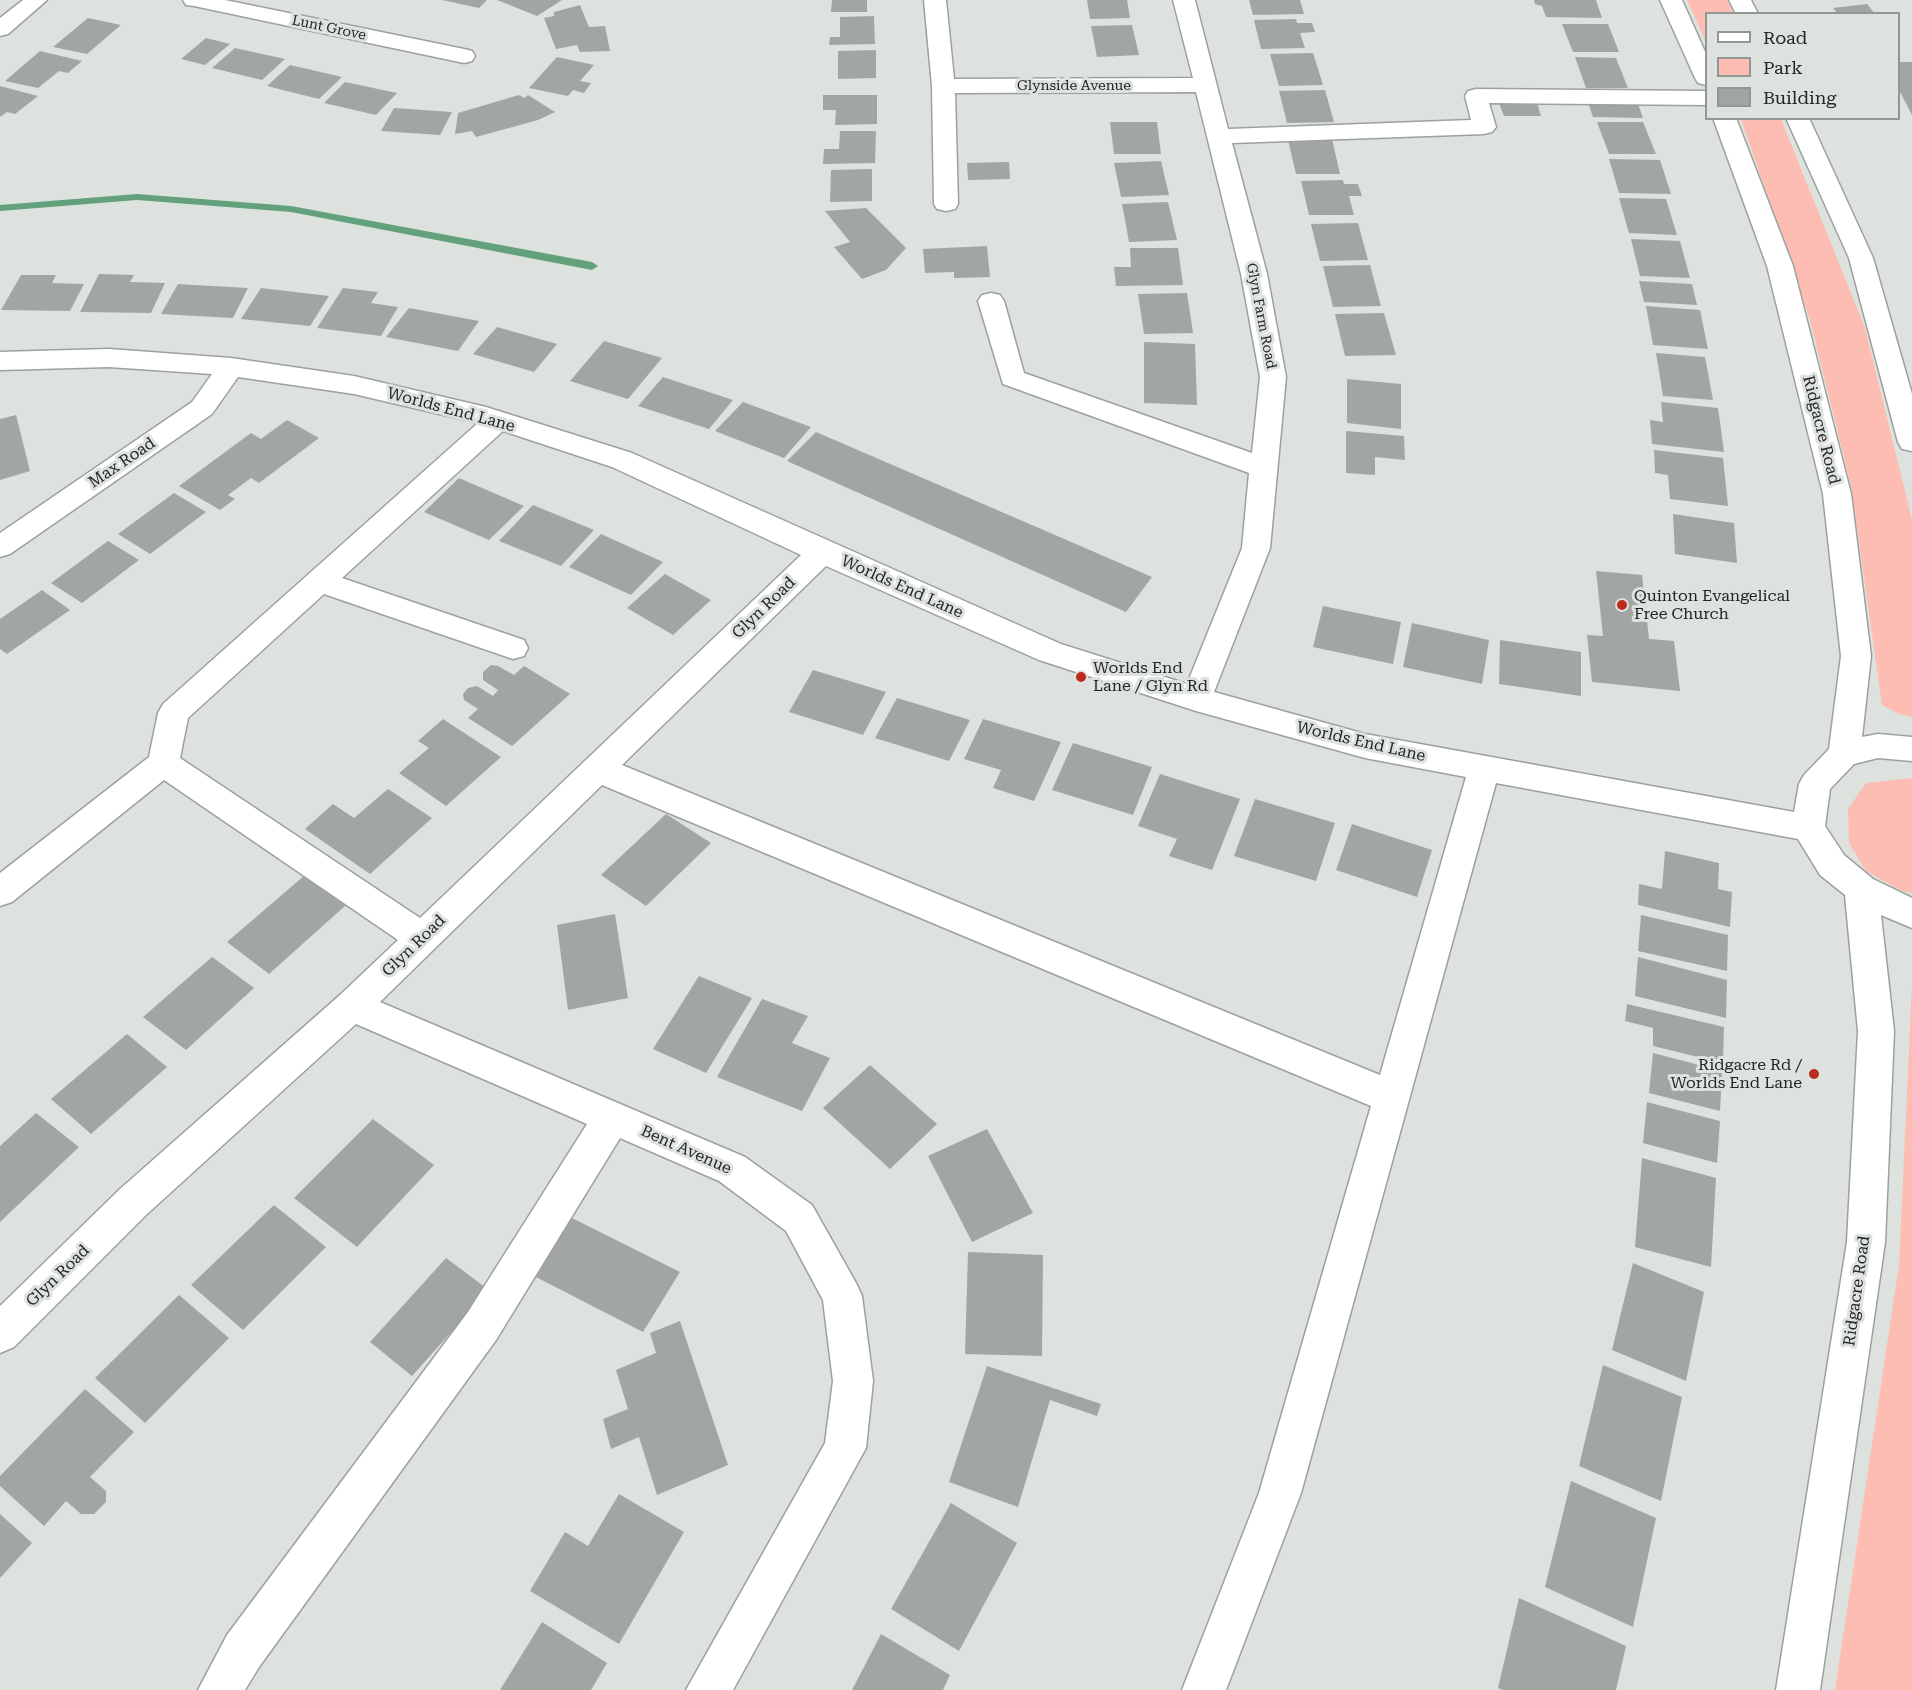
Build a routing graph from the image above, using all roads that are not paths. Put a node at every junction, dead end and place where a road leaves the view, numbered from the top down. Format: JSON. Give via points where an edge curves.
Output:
{"nodes":[{"id":1,"x":36,"y":0,"type":"edge"},
{"id":2,"x":194,"y":0,"type":"edge"},
{"id":3,"x":934,"y":0,"type":"edge"},
{"id":4,"x":1184,"y":0,"type":"edge"},
{"id":5,"x":1671,"y":0,"type":"edge"},
{"id":6,"x":236,"y":4,"type":"edge"},
{"id":7,"x":0,"y":29,"type":"edge"},
{"id":8,"x":464,"y":56,"type":"dead end"},
{"id":9,"x":1705,"y":74,"type":"edge"},
{"id":10,"x":1204,"y":85,"type":"junction"},
{"id":11,"x":943,"y":86,"type":"junction"},
{"id":12,"x":1705,"y":98,"type":"edge"},
{"id":13,"x":1725,"y":120,"type":"edge"},
{"id":14,"x":1798,"y":120,"type":"edge"},
{"id":15,"x":1218,"y":136,"type":"junction"},
{"id":16,"x":946,"y":204,"type":"dead end"},
{"id":17,"x":991,"y":301,"type":"dead end"},
{"id":18,"x":0,"y":361,"type":"edge"},
{"id":19,"x":231,"y":367,"type":"junction"},
{"id":20,"x":498,"y":420,"type":"junction"},
{"id":21,"x":1912,"y":442,"type":"edge"},
{"id":22,"x":1264,"y":468,"type":"junction"},
{"id":23,"x":0,"y":546,"type":"edge"},
{"id":24,"x":822,"y":552,"type":"junction"},
{"id":25,"x":319,"y":582,"type":"junction"},
{"id":26,"x":513,"y":648,"type":"dead end"},
{"id":27,"x":1196,"y":699,"type":"junction"},
{"id":28,"x":1912,"y":750,"type":"edge"},
{"id":29,"x":1844,"y":753,"type":"junction"},
{"id":30,"x":163,"y":763,"type":"junction"},
{"id":31,"x":597,"y":769,"type":"junction"},
{"id":32,"x":1484,"y":769,"type":"junction"},
{"id":33,"x":1808,"y":828,"type":"junction"},
{"id":34,"x":1861,"y":889,"type":"junction"},
{"id":35,"x":0,"y":892,"type":"edge"},
{"id":36,"x":1912,"y":915,"type":"edge"},
{"id":37,"x":422,"y":938,"type":"junction"},
{"id":38,"x":352,"y":1006,"type":"junction"},
{"id":39,"x":1391,"y":1097,"type":"junction"},
{"id":40,"x":612,"y":1118,"type":"junction"},
{"id":41,"x":0,"y":1333,"type":"edge"},
{"id":42,"x":220,"y":1690,"type":"edge"},
{"id":43,"x":708,"y":1690,"type":"edge"},
{"id":44,"x":1204,"y":1690,"type":"edge"},
{"id":45,"x":1798,"y":1690,"type":"edge"}],
"edges":[{"from":1,"to":7,"type":"street"},
{"from":2,"to":6,"type":"street","name":"Lunt Grove"},
{"from":3,"to":11,"type":"street"},
{"from":4,"to":10,"type":"street","name":"Glyn Farm Road"},
{"from":5,"to":9,"type":"street"},
{"from":6,"to":8,"type":"street","name":"Lunt Grove"},
{"from":10,"to":11,"type":"street","name":"Glynside Avenue"},
{"from":10,"to":15,"type":"street","name":"Glyn Farm Road"},
{"from":11,"to":16,"type":"street"},
{"from":12,"to":15,"type":"street","via":[[1476,96],[1484,127]]},
{"from":13,"to":29,"type":"street","name":"Ridgacre Road","via":[[1780,266],[1837,494],[1856,656]]},
{"from":14,"to":21,"type":"street","via":[[1861,258]]},
{"from":15,"to":22,"type":"street","name":"Glyn Farm Road","via":[[1254,274],[1273,376]]},
{"from":17,"to":22,"type":"street","via":[[1012,378]]},
{"from":18,"to":19,"type":"street","name":"Worlds End Lane","via":[[110,358]]},
{"from":19,"to":20,"type":"street","name":"Worlds End Lane","via":[[354,386]]},
{"from":19,"to":23,"type":"street","name":"Max Road","via":[[202,408]]},
{"from":20,"to":24,"type":"street","name":"Worlds End Lane","via":[[622,460]]},
{"from":20,"to":25,"type":"street"},
{"from":22,"to":27,"type":"street","name":"Glyn Farm Road","via":[[1256,548]]},
{"from":24,"to":27,"type":"street","name":"Worlds End Lane","via":[[1050,652]]},
{"from":24,"to":31,"type":"street","name":"Glyn Road"},
{"from":25,"to":26,"type":"street"},
{"from":25,"to":30,"type":"street","via":[[174,713]]},
{"from":27,"to":32,"type":"street","name":"Worlds End Lane","via":[[1365,746]]},
{"from":28,"to":29,"type":"street","via":[[1878,746]]},
{"from":29,"to":33,"type":"street","via":[[1815,784]]},
{"from":30,"to":35,"type":"street"},
{"from":30,"to":37,"type":"street"},
{"from":31,"to":37,"type":"street","name":"Glyn Road"},
{"from":31,"to":39,"type":"street"},
{"from":32,"to":33,"type":"street","name":"Worlds End Lane"},
{"from":32,"to":39,"type":"street"},
{"from":33,"to":34,"type":"street","via":[[1832,865]]},
{"from":34,"to":36,"type":"street"},
{"from":34,"to":45,"type":"street","name":"Ridgacre Road","via":[[1876,1031],[1866,1242]]},
{"from":37,"to":38,"type":"street","name":"Glyn Road"},
{"from":38,"to":40,"type":"street","name":"Bent Avenue"},
{"from":38,"to":41,"type":"street","name":"Glyn Road","via":[[133,1202]]},
{"from":39,"to":44,"type":"street","via":[[1280,1493]]},
{"from":40,"to":42,"type":"street","via":[[482,1326],[243,1651]]},
{"from":40,"to":43,"type":"street","name":"Bent Avenue","via":[[732,1169],[799,1218],[842,1296],[853,1381],[845,1448]]}]}
